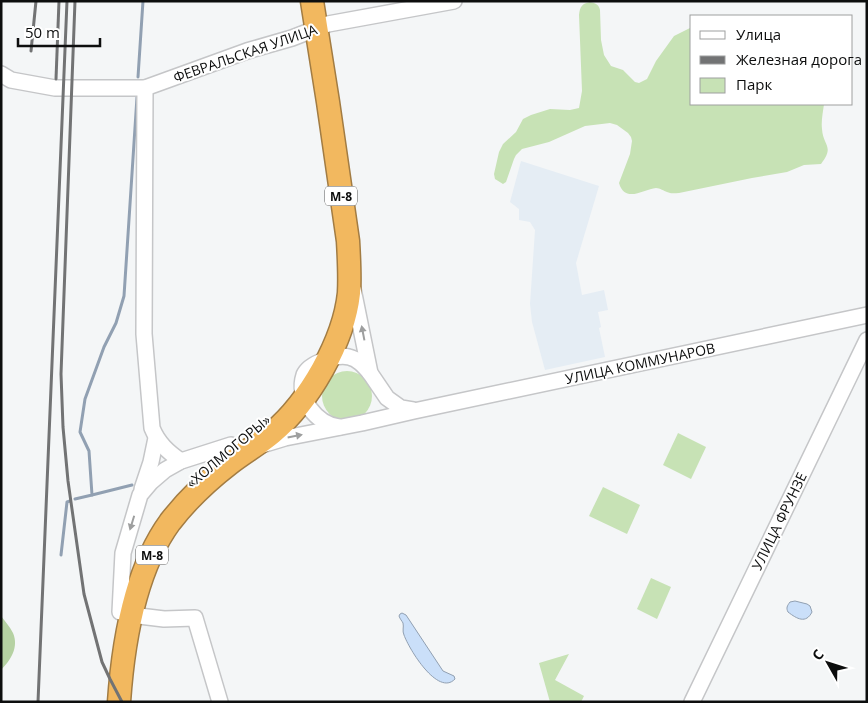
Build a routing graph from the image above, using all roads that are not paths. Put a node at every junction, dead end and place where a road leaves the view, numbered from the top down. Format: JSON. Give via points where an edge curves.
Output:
{"nodes":[{"id":1,"x":300,"y":1,"type":"edge"},
{"id":2,"x":312,"y":1,"type":"edge"},
{"id":3,"x":454,"y":1,"type":"edge"},
{"id":4,"x":310,"y":32,"type":"junction"},
{"id":5,"x":1,"y":74,"type":"edge"},
{"id":6,"x":145,"y":88,"type":"junction"},
{"id":7,"x":350,"y":274,"type":"junction"},
{"id":8,"x":867,"y":315,"type":"edge"},
{"id":9,"x":867,"y":340,"type":"edge"},
{"id":10,"x":328,"y":360,"type":"junction"},
{"id":11,"x":305,"y":373,"type":"junction"},
{"id":12,"x":374,"y":378,"type":"junction"},
{"id":13,"x":305,"y":396,"type":"junction"},
{"id":14,"x":414,"y":411,"type":"junction"},
{"id":15,"x":362,"y":423,"type":"junction"},
{"id":16,"x":342,"y":427,"type":"junction"},
{"id":17,"x":156,"y":438,"type":"junction"},
{"id":18,"x":240,"y":447,"type":"junction"},
{"id":19,"x":181,"y":461,"type":"junction"},
{"id":20,"x":140,"y":495,"type":"junction"},
{"id":21,"x":125,"y":613,"type":"junction"},
{"id":22,"x":108,"y":702,"type":"edge"},
{"id":23,"x":119,"y":702,"type":"edge"},
{"id":24,"x":220,"y":702,"type":"edge"},
{"id":25,"x":692,"y":702,"type":"edge"}],
"edges":[{"from":1,"to":4,"type":"highway","number":"М-8"},
{"from":2,"to":4,"type":"highway","number":"М-8"},
{"from":3,"to":4,"type":"street","name":"ФЕВРАЛЬСКАЯ УЛИЦА","via":[[328,24]]},
{"from":4,"to":6,"type":"street","name":"ФЕВРАЛЬСКАЯ УЛИЦА","via":[[246,51]]},
{"from":4,"to":7,"type":"highway","number":"М-8","via":[[328,102]]},
{"from":4,"to":11,"type":"highway","number":"М-8","via":[[337,263],[328,322]]},
{"from":5,"to":6,"type":"street","name":"ФЕВРАЛЬСКАЯ УЛИЦА","via":[[11,80],[55,88]]},
{"from":6,"to":17,"type":"street","via":[[144,334],[152,428]]},
{"from":7,"to":10,"type":"highway","number":"М-8","via":[[344,316]]},
{"from":12,"to":7,"type":"street","one_way":true},
{"from":8,"to":14,"type":"street","name":"УЛИЦА КОММУНАРОВ"},
{"from":9,"to":25,"type":"street","name":"УЛИЦА ФРУНЗЕ"},
{"from":10,"to":11,"type":"street"},
{"from":10,"to":12,"type":"street","via":[[340,356],[356,359]]},
{"from":10,"to":13,"type":"highway","number":"М-8"},
{"from":11,"to":13,"type":"street"},
{"from":11,"to":18,"type":"highway","name":"«ХОЛМОГОРЫ»","number":"М-8","via":[[292,392]]},
{"from":12,"to":14,"type":"street","via":[[387,398],[401,408]]},
{"from":12,"to":15,"type":"street","via":[[379,398],[376,411]]},
{"from":13,"to":16,"type":"street","via":[[316,416],[327,424]]},
{"from":13,"to":18,"type":"highway","name":"«ХОЛМОГОРЫ»","number":"М-8","via":[[273,432]]},
{"from":14,"to":15,"type":"street","name":"УЛИЦА КОММУНАРОВ"},
{"from":15,"to":16,"type":"street","name":"УЛИЦА КОММУНАРОВ"},
{"from":18,"to":16,"type":"street","name":"УЛИЦА КОММУНАРОВ","one_way":true},
{"from":17,"to":19,"type":"street"},
{"from":17,"to":20,"type":"street"},
{"from":18,"to":19,"type":"street","name":"УЛИЦА КОММУНАРОВ"},
{"from":18,"to":21,"type":"highway","name":"«ХОЛМОГОРЫ»","number":"М-8","via":[[191,478],[167,507],[133,567],[127,584]]},
{"from":19,"to":20,"type":"street","name":"УЛИЦА КОММУНАРОВ","via":[[165,470]]},
{"from":20,"to":21,"type":"street","one_way":true,"via":[[123,552]]},
{"from":21,"to":22,"type":"highway","name":"«ХОЛМОГОРЫ»","number":"М-8","via":[[112,656]]},
{"from":21,"to":23,"type":"highway","name":"«ХОЛМОГОРЫ»","number":"М-8"},
{"from":21,"to":24,"type":"street","via":[[164,619],[195,618]]}]}
